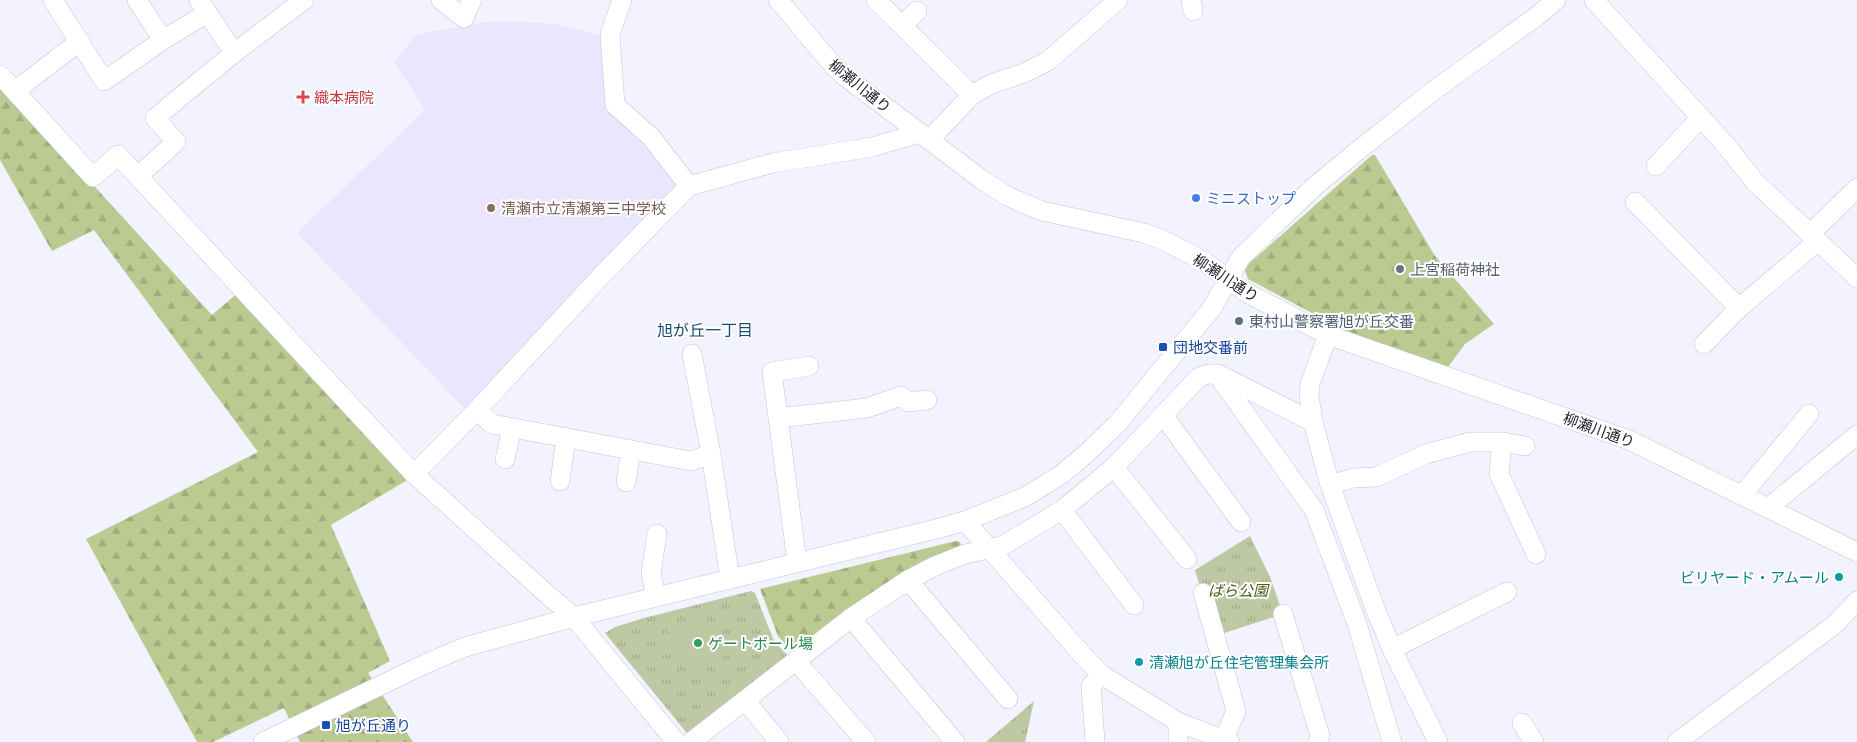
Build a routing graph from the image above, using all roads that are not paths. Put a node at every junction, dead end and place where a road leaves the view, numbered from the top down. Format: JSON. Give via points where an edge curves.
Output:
{"nodes":[{"id":1,"x":53,"y":0,"type":"edge"},
{"id":2,"x":137,"y":0,"type":"edge"},
{"id":3,"x":441,"y":0,"type":"edge"},
{"id":4,"x":472,"y":0,"type":"edge"},
{"id":5,"x":622,"y":0,"type":"edge"},
{"id":6,"x":778,"y":0,"type":"edge"},
{"id":7,"x":876,"y":0,"type":"edge"},
{"id":8,"x":1118,"y":0,"type":"edge"},
{"id":9,"x":1556,"y":0,"type":"edge"},
{"id":10,"x":1594,"y":0,"type":"edge"},
{"id":11,"x":293,"y":3,"type":"edge"},
{"id":12,"x":203,"y":7,"type":"edge"},
{"id":13,"x":917,"y":10,"type":"dead end"},
{"id":14,"x":903,"y":25,"type":"junction"},
{"id":15,"x":163,"y":40,"type":"junction"},
{"id":16,"x":80,"y":41,"type":"junction"},
{"id":17,"x":234,"y":53,"type":"junction"},
{"id":18,"x":0,"y":75,"type":"edge"},
{"id":19,"x":15,"y":91,"type":"junction"},
{"id":20,"x":972,"y":95,"type":"junction"},
{"id":21,"x":1700,"y":118,"type":"junction"},
{"id":22,"x":924,"y":137,"type":"junction"},
{"id":23,"x":1656,"y":166,"type":"dead end"},
{"id":24,"x":138,"y":176,"type":"junction"},
{"id":25,"x":689,"y":186,"type":"junction"},
{"id":26,"x":1857,"y":188,"type":"edge"},
{"id":27,"x":1635,"y":202,"type":"dead end"},
{"id":28,"x":1814,"y":237,"type":"junction"},
{"id":29,"x":1856,"y":275,"type":"edge"},
{"id":30,"x":1229,"y":278,"type":"junction"},
{"id":31,"x":1739,"y":308,"type":"junction"},
{"id":32,"x":1328,"y":335,"type":"junction"},
{"id":33,"x":1704,"y":344,"type":"dead end"},
{"id":34,"x":692,"y":354,"type":"dead end"},
{"id":35,"x":809,"y":366,"type":"dead end"},
{"id":36,"x":1218,"y":374,"type":"junction"},
{"id":37,"x":927,"y":400,"type":"dead end"},
{"id":38,"x":477,"y":410,"type":"junction"},
{"id":39,"x":1809,"y":414,"type":"dead end"},
{"id":40,"x":1163,"y":415,"type":"junction"},
{"id":41,"x":778,"y":418,"type":"junction"},
{"id":42,"x":1313,"y":422,"type":"junction"},
{"id":43,"x":512,"y":428,"type":"junction"},
{"id":44,"x":1857,"y":435,"type":"edge"},
{"id":45,"x":566,"y":438,"type":"junction"},
{"id":46,"x":1502,"y":442,"type":"junction"},
{"id":47,"x":1525,"y":446,"type":"dead end"},
{"id":48,"x":631,"y":450,"type":"junction"},
{"id":49,"x":711,"y":454,"type":"junction"},
{"id":50,"x":505,"y":459,"type":"dead end"},
{"id":51,"x":1114,"y":467,"type":"junction"},
{"id":52,"x":414,"y":474,"type":"junction"},
{"id":53,"x":560,"y":481,"type":"dead end"},
{"id":54,"x":626,"y":482,"type":"dead end"},
{"id":55,"x":1330,"y":485,"type":"junction"},
{"id":56,"x":1742,"y":496,"type":"junction"},
{"id":57,"x":1768,"y":508,"type":"junction"},
{"id":58,"x":1062,"y":510,"type":"junction"},
{"id":59,"x":965,"y":522,"type":"junction"},
{"id":60,"x":1241,"y":522,"type":"dead end"},
{"id":61,"x":657,"y":534,"type":"dead end"},
{"id":62,"x":989,"y":550,"type":"junction"},
{"id":63,"x":1857,"y":552,"type":"edge"},
{"id":64,"x":1536,"y":554,"type":"dead end"},
{"id":65,"x":1187,"y":559,"type":"dead end"},
{"id":66,"x":797,"y":562,"type":"junction"},
{"id":67,"x":730,"y":579,"type":"junction"},
{"id":68,"x":908,"y":580,"type":"junction"},
{"id":69,"x":1507,"y":592,"type":"dead end"},
{"id":70,"x":1203,"y":593,"type":"dead end"},
{"id":71,"x":656,"y":597,"type":"junction"},
{"id":72,"x":1857,"y":601,"type":"edge"},
{"id":73,"x":1134,"y":605,"type":"dead end"},
{"id":74,"x":1283,"y":614,"type":"dead end"},
{"id":75,"x":574,"y":617,"type":"junction"},
{"id":76,"x":851,"y":618,"type":"junction"},
{"id":77,"x":1392,"y":649,"type":"junction"},
{"id":78,"x":796,"y":661,"type":"junction"},
{"id":79,"x":1102,"y":675,"type":"junction"},
{"id":80,"x":1008,"y":699,"type":"dead end"},
{"id":81,"x":744,"y":700,"type":"junction"},
{"id":82,"x":1178,"y":722,"type":"junction"},
{"id":83,"x":1522,"y":723,"type":"dead end"},
{"id":84,"x":1686,"y":740,"type":"edge"},
{"id":85,"x":1227,"y":741,"type":"edge"},
{"id":86,"x":263,"y":742,"type":"edge"},
{"id":87,"x":676,"y":742,"type":"edge"},
{"id":88,"x":691,"y":742,"type":"edge"},
{"id":89,"x":779,"y":742,"type":"edge"},
{"id":90,"x":866,"y":742,"type":"edge"},
{"id":91,"x":955,"y":742,"type":"edge"},
{"id":92,"x":1095,"y":742,"type":"edge"},
{"id":93,"x":1178,"y":742,"type":"edge"},
{"id":94,"x":1318,"y":742,"type":"edge"},
{"id":95,"x":1392,"y":742,"type":"edge"},
{"id":96,"x":1438,"y":742,"type":"edge"},
{"id":97,"x":1534,"y":742,"type":"edge"}],
"edges":[{"from":1,"to":16,"type":"street"},
{"from":2,"to":15,"type":"street"},
{"from":3,"to":4,"type":"street","via":[[464,18]]},
{"from":5,"to":25,"type":"street","via":[[610,34],[615,104],[651,137]]},
{"from":6,"to":22,"type":"street","name":"柳瀬川通り","via":[[843,75]]},
{"from":7,"to":14,"type":"street"},
{"from":8,"to":20,"type":"street","via":[[1048,61]]},
{"from":9,"to":30,"type":"street","via":[[1433,91],[1315,186],[1241,257]]},
{"from":10,"to":21,"type":"street"},
{"from":11,"to":17,"type":"street"},
{"from":12,"to":15,"type":"street"},
{"from":12,"to":17,"type":"street"},
{"from":13,"to":14,"type":"street"},
{"from":14,"to":20,"type":"street"},
{"from":15,"to":16,"type":"street","via":[[104,81]]},
{"from":16,"to":19,"type":"street"},
{"from":17,"to":24,"type":"street","via":[[155,118],[176,142]]},
{"from":18,"to":19,"type":"street"},
{"from":19,"to":24,"type":"street","via":[[93,177],[118,155]]},
{"from":20,"to":22,"type":"street"},
{"from":21,"to":23,"type":"street"},
{"from":21,"to":28,"type":"street","via":[[1755,182]]},
{"from":22,"to":25,"type":"street","via":[[773,163]]},
{"from":22,"to":30,"type":"street","name":"柳瀬川通り","via":[[1007,196],[1042,211],[1144,233],[1205,262]]},
{"from":24,"to":52,"type":"street"},
{"from":25,"to":38,"type":"street","via":[[578,299]]},
{"from":26,"to":28,"type":"street"},
{"from":27,"to":31,"type":"street"},
{"from":28,"to":29,"type":"street"},
{"from":28,"to":31,"type":"street"},
{"from":30,"to":32,"type":"street","name":"柳瀬川通り","via":[[1247,293]]},
{"from":30,"to":59,"type":"street","via":[[1212,308],[1117,424],[1087,453],[1026,498]]},
{"from":31,"to":33,"type":"street"},
{"from":32,"to":42,"type":"street","via":[[1310,384]]},
{"from":32,"to":56,"type":"street","name":"柳瀬川通り","via":[[1629,440]]},
{"from":34,"to":49,"type":"street"},
{"from":35,"to":41,"type":"street","via":[[772,372]]},
{"from":36,"to":40,"type":"street","via":[[1199,377]]},
{"from":36,"to":42,"type":"street"},
{"from":36,"to":95,"type":"street","via":[[1314,510],[1357,624]]},
{"from":37,"to":41,"type":"street","via":[[908,402],[901,396],[867,408]]},
{"from":38,"to":43,"type":"street","via":[[492,424]]},
{"from":38,"to":52,"type":"street"},
{"from":39,"to":56,"type":"street"},
{"from":40,"to":51,"type":"street"},
{"from":40,"to":60,"type":"street"},
{"from":41,"to":66,"type":"street"},
{"from":42,"to":55,"type":"street"},
{"from":43,"to":45,"type":"street"},
{"from":43,"to":50,"type":"street"},
{"from":44,"to":57,"type":"street"},
{"from":45,"to":48,"type":"street"},
{"from":45,"to":53,"type":"street"},
{"from":46,"to":47,"type":"street"},
{"from":46,"to":55,"type":"street","via":[[1470,442],[1426,454],[1376,477],[1353,478]]},
{"from":46,"to":64,"type":"street","via":[[1499,474]]},
{"from":48,"to":49,"type":"street","via":[[691,461]]},
{"from":48,"to":54,"type":"street"},
{"from":49,"to":67,"type":"street"},
{"from":51,"to":58,"type":"street"},
{"from":51,"to":65,"type":"street"},
{"from":52,"to":75,"type":"street"},
{"from":55,"to":77,"type":"street"},
{"from":56,"to":57,"type":"street","name":"柳瀬川通り"},
{"from":57,"to":63,"type":"street","name":"柳瀬川通り"},
{"from":58,"to":62,"type":"street","via":[[1002,546]]},
{"from":58,"to":73,"type":"street"},
{"from":59,"to":62,"type":"street"},
{"from":59,"to":66,"type":"street"},
{"from":61,"to":71,"type":"street","via":[[651,573]]},
{"from":62,"to":68,"type":"street","via":[[964,554]]},
{"from":62,"to":79,"type":"street"},
{"from":66,"to":67,"type":"street"},
{"from":67,"to":71,"type":"street"},
{"from":68,"to":76,"type":"street"},
{"from":68,"to":80,"type":"street"},
{"from":69,"to":77,"type":"street"},
{"from":70,"to":85,"type":"street","via":[[1236,711]]},
{"from":71,"to":75,"type":"street"},
{"from":72,"to":84,"type":"street","via":[[1834,625]]},
{"from":74,"to":94,"type":"street","via":[[1320,736]]},
{"from":75,"to":86,"type":"street","via":[[465,647]]},
{"from":75,"to":87,"type":"street"},
{"from":76,"to":78,"type":"street"},
{"from":76,"to":91,"type":"street"},
{"from":77,"to":96,"type":"street"},
{"from":78,"to":81,"type":"street"},
{"from":78,"to":90,"type":"street"},
{"from":79,"to":82,"type":"street"},
{"from":79,"to":92,"type":"street","via":[[1091,686]]},
{"from":81,"to":88,"type":"street"},
{"from":81,"to":89,"type":"street"},
{"from":82,"to":85,"type":"street"},
{"from":82,"to":93,"type":"street"},
{"from":83,"to":97,"type":"street"}]}
